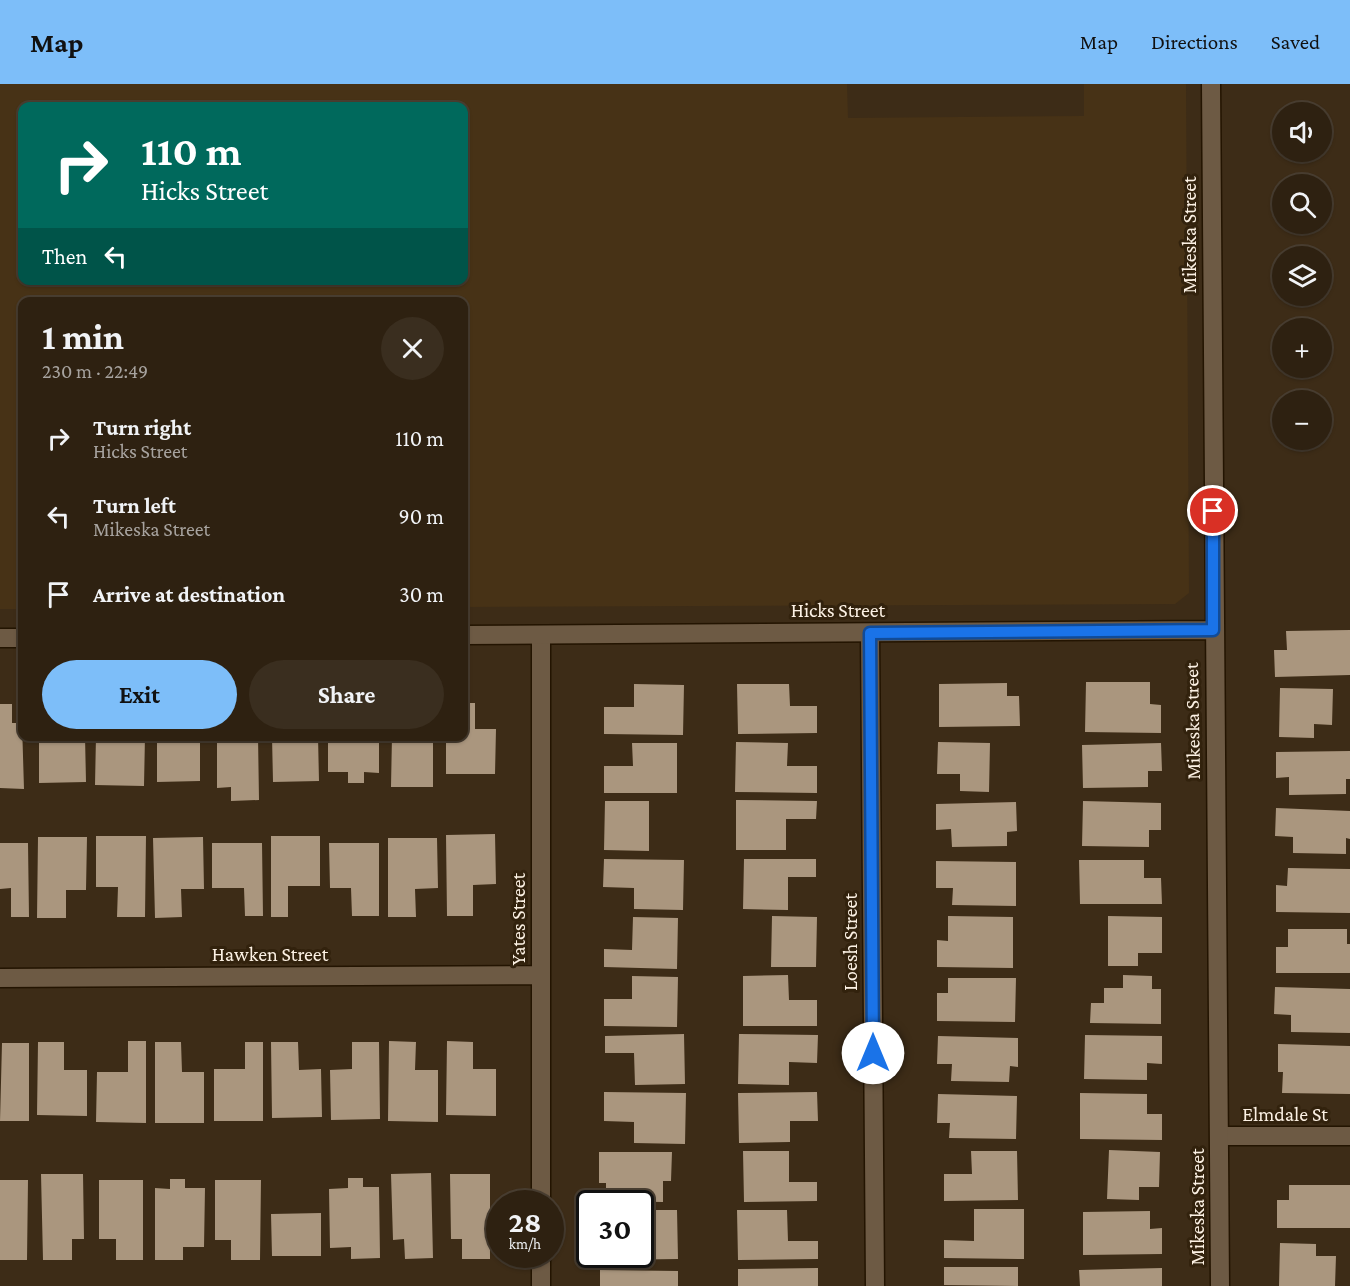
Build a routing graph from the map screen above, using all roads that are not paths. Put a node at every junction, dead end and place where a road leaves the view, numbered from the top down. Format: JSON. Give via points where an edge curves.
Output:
{"nodes":[{"id":1,"x":1211,"y":84,"type":"edge"},
{"id":2,"x":1213,"y":630,"type":"junction"},
{"id":3,"x":870,"y":633,"type":"junction"},
{"id":4,"x":468,"y":635,"type":"edge"},
{"id":5,"x":541,"y":635,"type":"junction"},
{"id":6,"x":0,"y":638,"type":"edge"},
{"id":7,"x":18,"y":638,"type":"edge"},
{"id":8,"x":541,"y":975,"type":"junction"},
{"id":9,"x":0,"y":978,"type":"edge"},
{"id":10,"x":1220,"y":1136,"type":"junction"},
{"id":11,"x":1350,"y":1136,"type":"edge"},
{"id":12,"x":541,"y":1190,"type":"edge"},
{"id":13,"x":541,"y":1268,"type":"edge"},
{"id":14,"x":541,"y":1286,"type":"edge"},
{"id":15,"x":875,"y":1286,"type":"edge"},
{"id":16,"x":1220,"y":1286,"type":"edge"}],
"edges":[{"from":1,"to":2,"type":"street","name":"Mikeska Street"},
{"from":2,"to":3,"type":"street","name":"Hicks Street"},
{"from":2,"to":10,"type":"street","name":"Mikeska Street"},
{"from":3,"to":5,"type":"street","name":"Hicks Street"},
{"from":3,"to":15,"type":"street","name":"Loesh Street"},
{"from":4,"to":5,"type":"street","name":"Hicks Street"},
{"from":5,"to":8,"type":"street","name":"Yates Street"},
{"from":6,"to":7,"type":"street"},
{"from":8,"to":9,"type":"street","name":"Hawken Street"},
{"from":8,"to":12,"type":"street","name":"Yates Street"},
{"from":10,"to":11,"type":"street","name":"Elmdale St"},
{"from":10,"to":16,"type":"street","name":"Mikeska Street"},
{"from":13,"to":14,"type":"street"}]}
